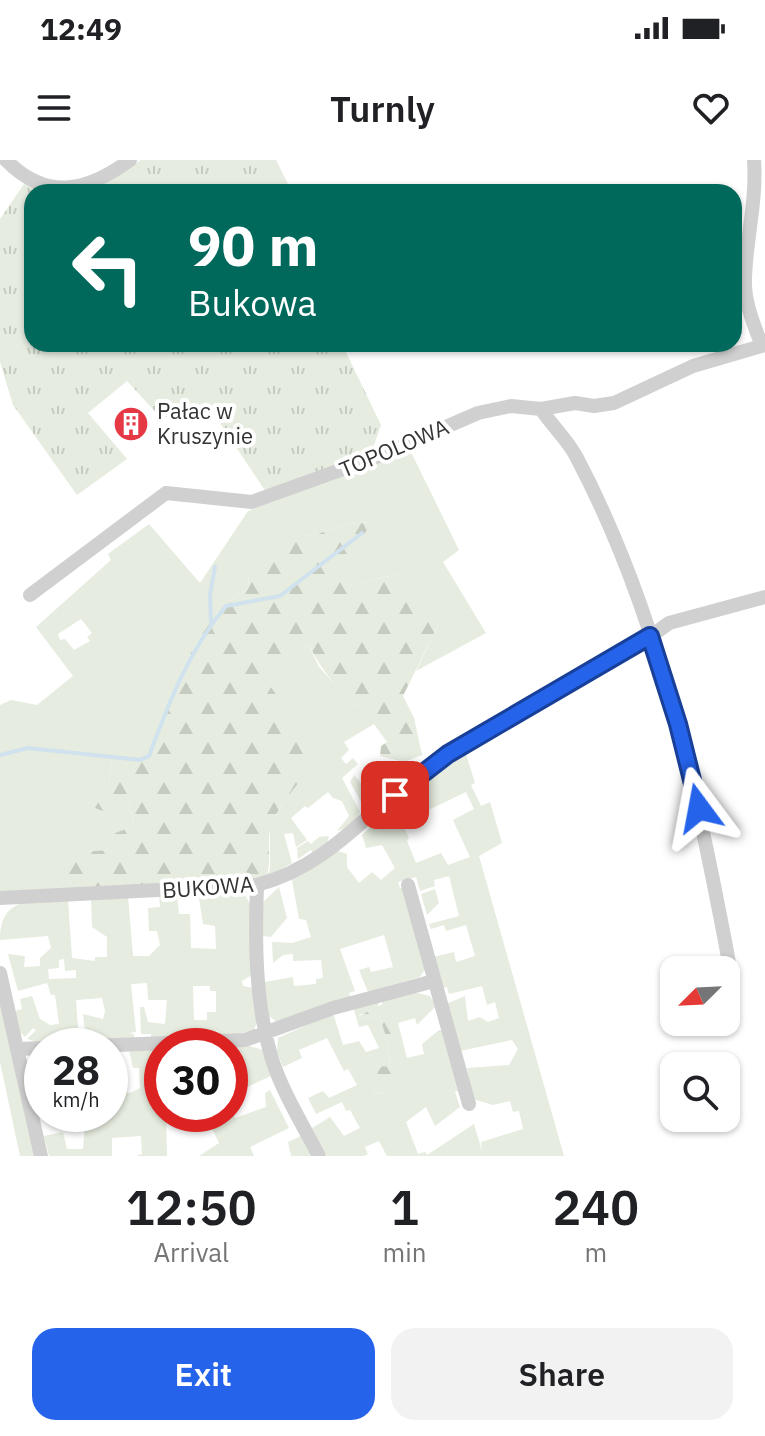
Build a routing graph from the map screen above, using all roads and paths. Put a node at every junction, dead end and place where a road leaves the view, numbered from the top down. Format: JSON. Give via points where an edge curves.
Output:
{"nodes":[{"id":1,"x":6,"y":160,"type":"edge"},
{"id":2,"x":130,"y":160,"type":"edge"},
{"id":3,"x":754,"y":160,"type":"edge"},
{"id":4,"x":49,"y":184,"type":"edge"},
{"id":5,"x":87,"y":184,"type":"edge"},
{"id":6,"x":764,"y":346,"type":"edge"},
{"id":7,"x":541,"y":409,"type":"junction"},
{"id":8,"x":634,"y":591,"type":"junction"},
{"id":9,"x":30,"y":595,"type":"dead end"},
{"id":10,"x":765,"y":597,"type":"edge"},
{"id":11,"x":669,"y":623,"type":"junction"},
{"id":12,"x":650,"y":636,"type":"junction"},
{"id":13,"x":257,"y":885,"type":"junction"},
{"id":14,"x":408,"y":885,"type":"dead end"},
{"id":15,"x":0,"y":898,"type":"edge"},
{"id":16,"x":728,"y":956,"type":"edge"},
{"id":17,"x":0,"y":973,"type":"edge"},
{"id":18,"x":434,"y":981,"type":"junction"},
{"id":19,"x":266,"y":1034,"type":"junction"},
{"id":20,"x":128,"y":1045,"type":"edge"},
{"id":21,"x":18,"y":1049,"type":"junction"},
{"id":22,"x":24,"y":1049,"type":"edge"},
{"id":23,"x":469,"y":1104,"type":"dead end"},
{"id":24,"x":41,"y":1156,"type":"edge"},
{"id":25,"x":319,"y":1156,"type":"edge"}],
"edges":[{"from":1,"to":4,"type":"street","via":[[31,181]]},
{"from":2,"to":5,"type":"street"},
{"from":3,"to":6,"type":"street","via":[[756,189],[745,280]]},
{"from":6,"to":7,"type":"street","name":"TOPOLOWA","via":[[693,366],[614,403]]},
{"from":7,"to":8,"type":"street","via":[[575,453]]},
{"from":7,"to":9,"type":"street","name":"TOPOLOWA","via":[[511,406],[478,413],[252,502],[166,493]]},
{"from":8,"to":11,"type":"street","via":[[648,613]]},
{"from":8,"to":12,"type":"street"},
{"from":10,"to":11,"type":"street","name":"BUKOWA"},
{"from":11,"to":12,"type":"street","name":"BUKOWA"},
{"from":12,"to":13,"type":"street","name":"BUKOWA","via":[[431,764],[320,859]]},
{"from":12,"to":16,"type":"street","via":[[694,783]]},
{"from":13,"to":15,"type":"street","name":"BUKOWA"},
{"from":13,"to":19,"type":"street","via":[[255,944]]},
{"from":14,"to":18,"type":"street"},
{"from":17,"to":21,"type":"street"},
{"from":18,"to":19,"type":"street","via":[[333,1008]]},
{"from":18,"to":23,"type":"street"},
{"from":19,"to":20,"type":"street","via":[[245,1040]]},
{"from":19,"to":25,"type":"street","via":[[272,1059]]},
{"from":21,"to":22,"type":"street"},
{"from":21,"to":24,"type":"street"}]}
